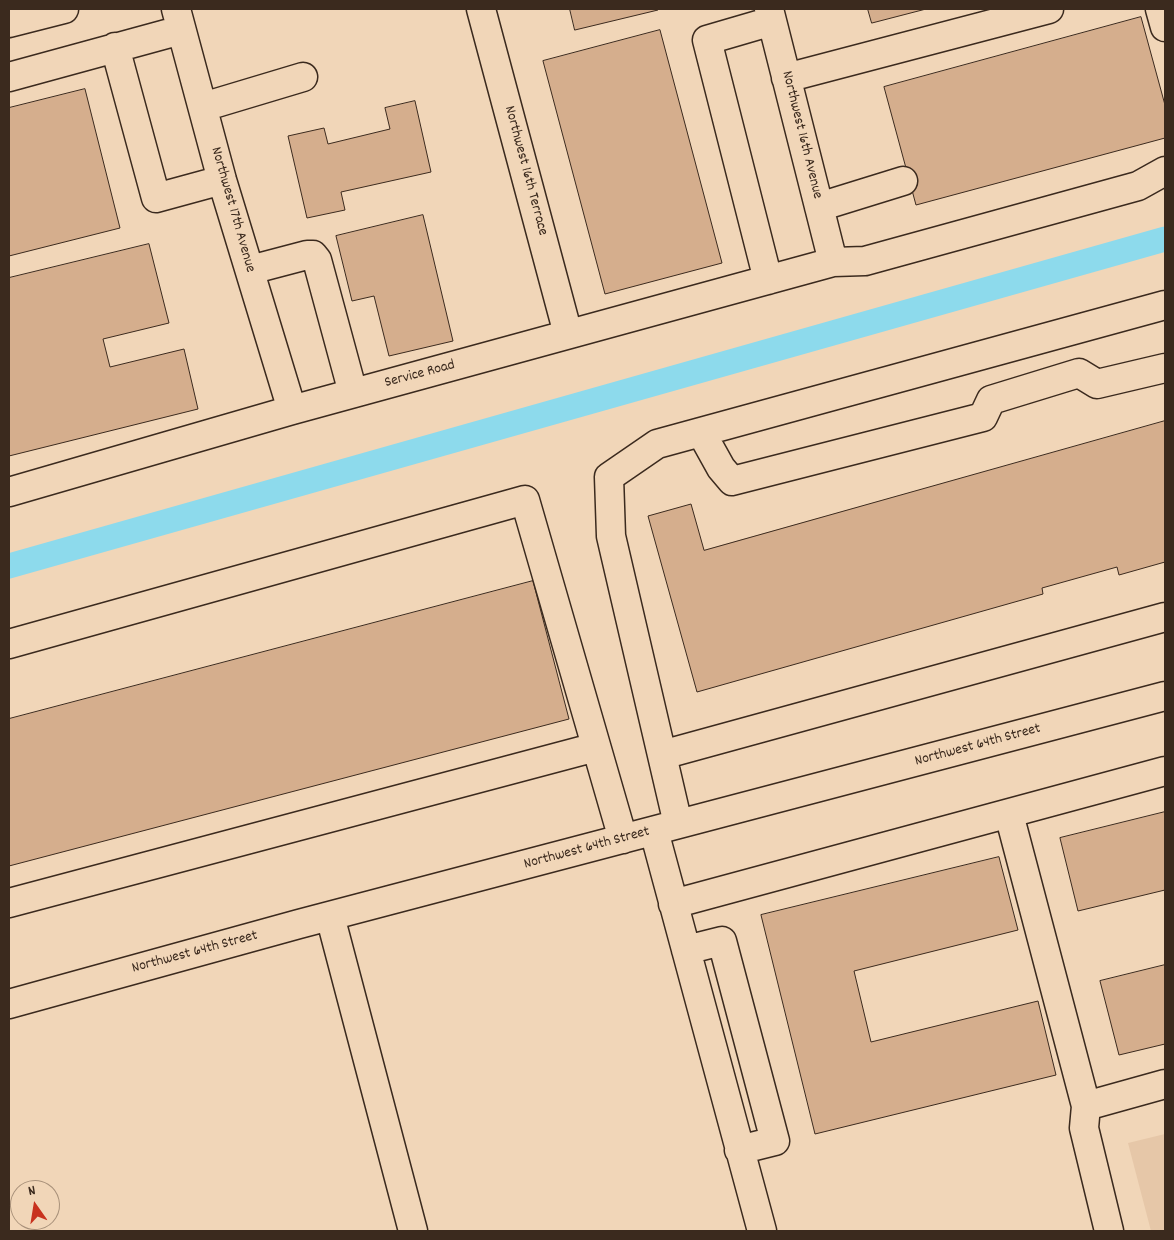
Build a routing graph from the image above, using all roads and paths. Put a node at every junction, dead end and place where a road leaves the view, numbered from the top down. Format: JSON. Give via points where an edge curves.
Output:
{"nodes":[{"id":1,"x":64,"y":9,"type":"edge"},
{"id":2,"x":481,"y":9,"type":"edge"},
{"id":3,"x":1049,"y":9,"type":"edge"},
{"id":4,"x":1160,"y":9,"type":"edge"},
{"id":5,"x":772,"y":12,"type":"edge"},
{"id":6,"x":179,"y":19,"type":"edge"},
{"id":7,"x":9,"y":23,"type":"edge"},
{"id":8,"x":1165,"y":27,"type":"edge"},
{"id":9,"x":115,"y":47,"type":"junction"},
{"id":10,"x":9,"y":77,"type":"edge"},
{"id":11,"x":303,"y":77,"type":"dead end"},
{"id":12,"x":786,"y":78,"type":"junction"},
{"id":13,"x":203,"y":107,"type":"junction"},
{"id":14,"x":1165,"y":171,"type":"edge"},
{"id":15,"x":222,"y":180,"type":"junction"},
{"id":16,"x":903,"y":181,"type":"dead end"},
{"id":17,"x":819,"y":207,"type":"junction"},
{"id":18,"x":833,"y":262,"type":"junction"},
{"id":19,"x":250,"y":270,"type":"junction"},
{"id":20,"x":768,"y":280,"type":"junction"},
{"id":21,"x":1165,"y":305,"type":"edge"},
{"id":22,"x":568,"y":334,"type":"junction"},
{"id":23,"x":1165,"y":368,"type":"edge"},
{"id":24,"x":353,"y":393,"type":"junction"},
{"id":25,"x":292,"y":410,"type":"junction"},
{"id":26,"x":701,"y":432,"type":"junction"},
{"id":27,"x":9,"y":492,"type":"edge"},
{"id":28,"x":1165,"y":617,"type":"edge"},
{"id":29,"x":9,"y":644,"type":"edge"},
{"id":30,"x":1165,"y":696,"type":"edge"},
{"id":31,"x":596,"y":747,"type":"junction"},
{"id":32,"x":662,"y":755,"type":"junction"},
{"id":33,"x":1165,"y":771,"type":"edge"},
{"id":34,"x":1009,"y":814,"type":"junction"},
{"id":35,"x":666,"y":828,"type":"junction"},
{"id":36,"x":623,"y":839,"type":"junction"},
{"id":37,"x":9,"y":903,"type":"edge"},
{"id":38,"x":674,"y":904,"type":"junction"},
{"id":39,"x":330,"y":916,"type":"junction"},
{"id":40,"x":686,"y":950,"type":"junction"},
{"id":41,"x":9,"y":1004,"type":"edge"},
{"id":42,"x":1165,"y":1084,"type":"edge"},
{"id":43,"x":1086,"y":1106,"type":"junction"},
{"id":44,"x":739,"y":1150,"type":"junction"},
{"id":45,"x":413,"y":1231,"type":"edge"},
{"id":46,"x":762,"y":1231,"type":"edge"},
{"id":47,"x":1109,"y":1231,"type":"edge"}],
"edges":[{"from":1,"to":7,"type":"street"},
{"from":2,"to":22,"type":"street","name":"Northwest 16th Terrace"},
{"from":3,"to":12,"type":"street"},
{"from":4,"to":8,"type":"street"},
{"from":5,"to":12,"type":"street","name":"Northwest 16th Avenue"},
{"from":5,"to":20,"type":"street","via":[[707,40]]},
{"from":6,"to":9,"type":"street"},
{"from":6,"to":13,"type":"street","name":"Northwest 17th Avenue"},
{"from":9,"to":10,"type":"street"},
{"from":9,"to":15,"type":"street","via":[[156,198]]},
{"from":11,"to":13,"type":"street"},
{"from":12,"to":17,"type":"street","name":"Northwest 16th Avenue"},
{"from":13,"to":15,"type":"street","name":"Northwest 17th Avenue"},
{"from":14,"to":18,"type":"street","name":"Service Road","via":[[1138,186],[874,259]]},
{"from":15,"to":19,"type":"street","name":"Northwest 17th Avenue"},
{"from":16,"to":17,"type":"street"},
{"from":17,"to":18,"type":"street","name":"Northwest 16th Avenue"},
{"from":18,"to":20,"type":"street","name":"Service Road"},
{"from":19,"to":24,"type":"street","via":[[313,255]]},
{"from":19,"to":25,"type":"street","name":"Northwest 17th Avenue"},
{"from":20,"to":22,"type":"street","name":"Service Road"},
{"from":21,"to":26,"type":"street"},
{"from":22,"to":24,"type":"street","name":"Service Road"},
{"from":23,"to":26,"type":"street","via":[[1097,384],[1080,373],[991,400],[983,417],[732,481]]},
{"from":24,"to":25,"type":"street","name":"Service Road"},
{"from":25,"to":27,"type":"street","name":"Service Road"},
{"from":26,"to":32,"type":"street","via":[[657,444],[609,477],[611,536]]},
{"from":28,"to":32,"type":"street"},
{"from":29,"to":31,"type":"street","via":[[525,500]]},
{"from":30,"to":35,"type":"street","name":"Northwest 64th Street"},
{"from":31,"to":36,"type":"street"},
{"from":31,"to":37,"type":"street"},
{"from":32,"to":35,"type":"street"},
{"from":33,"to":34,"type":"street"},
{"from":34,"to":38,"type":"street"},
{"from":34,"to":43,"type":"street"},
{"from":35,"to":36,"type":"street","name":"Northwest 64th Street"},
{"from":35,"to":38,"type":"street"},
{"from":36,"to":39,"type":"street","name":"Northwest 64th Street"},
{"from":38,"to":40,"type":"street"},
{"from":39,"to":41,"type":"street","name":"Northwest 64th Street"},
{"from":39,"to":45,"type":"street"},
{"from":40,"to":44,"type":"street"},
{"from":40,"to":44,"type":"street","via":[[722,941],[775,1141]]},
{"from":42,"to":43,"type":"street"},
{"from":43,"to":47,"type":"street","via":[[1084,1128]]},
{"from":44,"to":46,"type":"street"}]}
